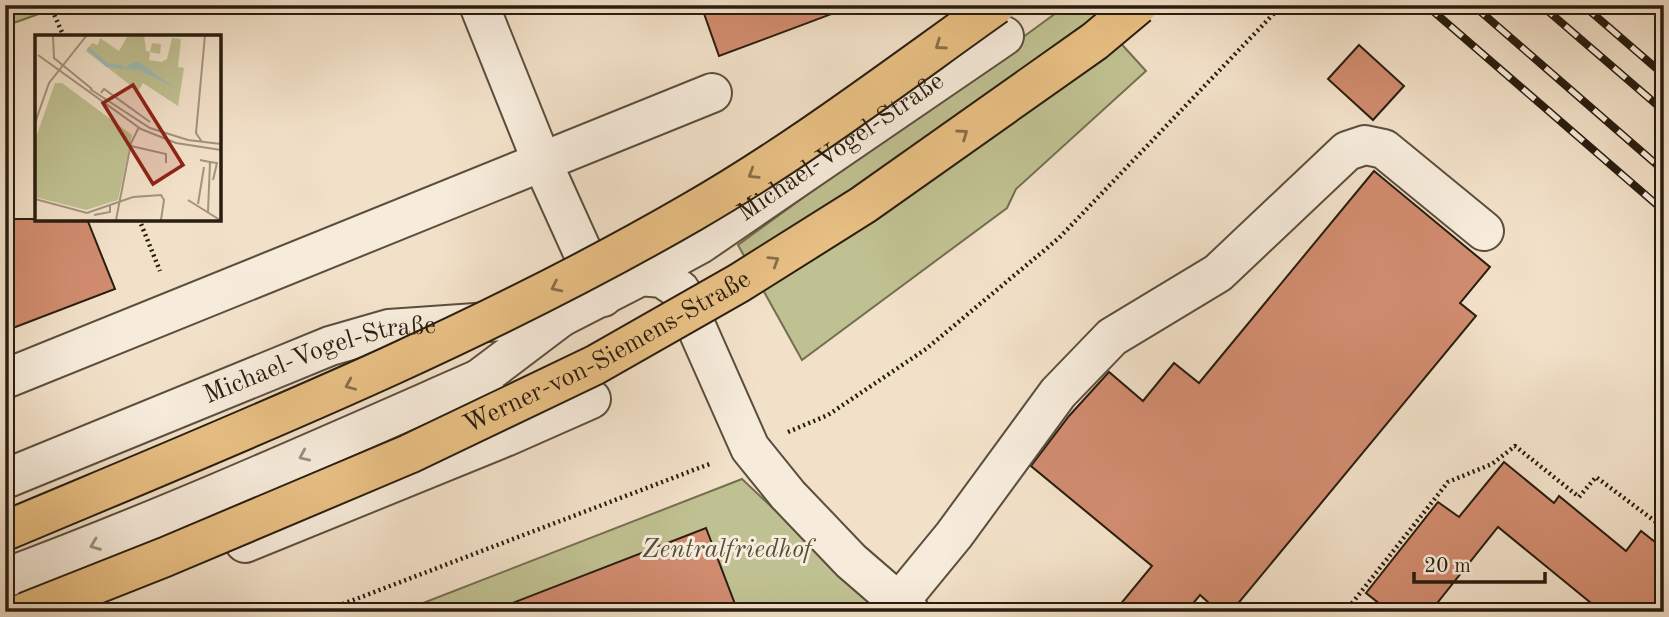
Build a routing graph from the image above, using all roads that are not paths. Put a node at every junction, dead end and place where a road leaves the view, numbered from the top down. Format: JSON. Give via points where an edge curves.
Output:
{"nodes":[{"id":1,"x":479,"y":5,"type":"edge"},
{"id":2,"x":1138,"y":5,"type":"edge"},
{"id":3,"x":1000,"y":21,"type":"edge"},
{"id":4,"x":712,"y":93,"type":"dead end"},
{"id":5,"x":542,"y":162,"type":"junction"},
{"id":6,"x":1484,"y":231,"type":"dead end"},
{"id":7,"x":641,"y":276,"type":"junction"},
{"id":8,"x":603,"y":297,"type":"junction"},
{"id":9,"x":561,"y":317,"type":"junction"},
{"id":10,"x":5,"y":379,"type":"edge"},
{"id":11,"x":479,"y":379,"type":"junction"},
{"id":12,"x":592,"y":399,"type":"dead end"},
{"id":13,"x":505,"y":437,"type":"junction"},
{"id":14,"x":5,"y":479,"type":"edge"},
{"id":15,"x":5,"y":531,"type":"edge"},
{"id":16,"x":5,"y":578,"type":"edge"},
{"id":17,"x":904,"y":607,"type":"edge"},
{"id":18,"x":26,"y":612,"type":"edge"},
{"id":19,"x":70,"y":612,"type":"edge"}],
"edges":[{"from":1,"to":5,"type":"street"},
{"from":18,"to":2,"type":"main road","name":"Werner-von-Siemens-Straße","one_way":true,"bridge":true,"via":[[409,454],[594,365],[739,283],[863,205],[1095,41]]},
{"from":3,"to":7,"type":"street","name":"Michael-Vogel-Straße","via":[[700,244]]},
{"from":3,"to":15,"type":"main road","one_way":true,"bridge":true,"via":[[694,211],[573,278],[382,371]]},
{"from":4,"to":5,"type":"street"},
{"from":5,"to":8,"type":"street"},
{"from":5,"to":10,"type":"street"},
{"from":6,"to":17,"type":"street","via":[[1384,149],[1365,145],[1347,151],[1218,273],[1112,337],[1058,393]]},
{"from":7,"to":8,"type":"street","name":"Michael-Vogel-Straße"},
{"from":7,"to":17,"type":"street","via":[[662,278],[680,290],[750,449],[851,561]]},
{"from":8,"to":9,"type":"street","name":"Michael-Vogel-Straße"},
{"from":9,"to":11,"type":"street"},
{"from":9,"to":14,"type":"street","name":"Michael-Vogel-Straße","via":[[389,328],[330,346]]},
{"from":11,"to":13,"type":"street"},
{"from":11,"to":16,"type":"street","one_way":true,"via":[[114,538]]},
{"from":12,"to":13,"type":"street"},
{"from":13,"to":19,"type":"street"}]}
